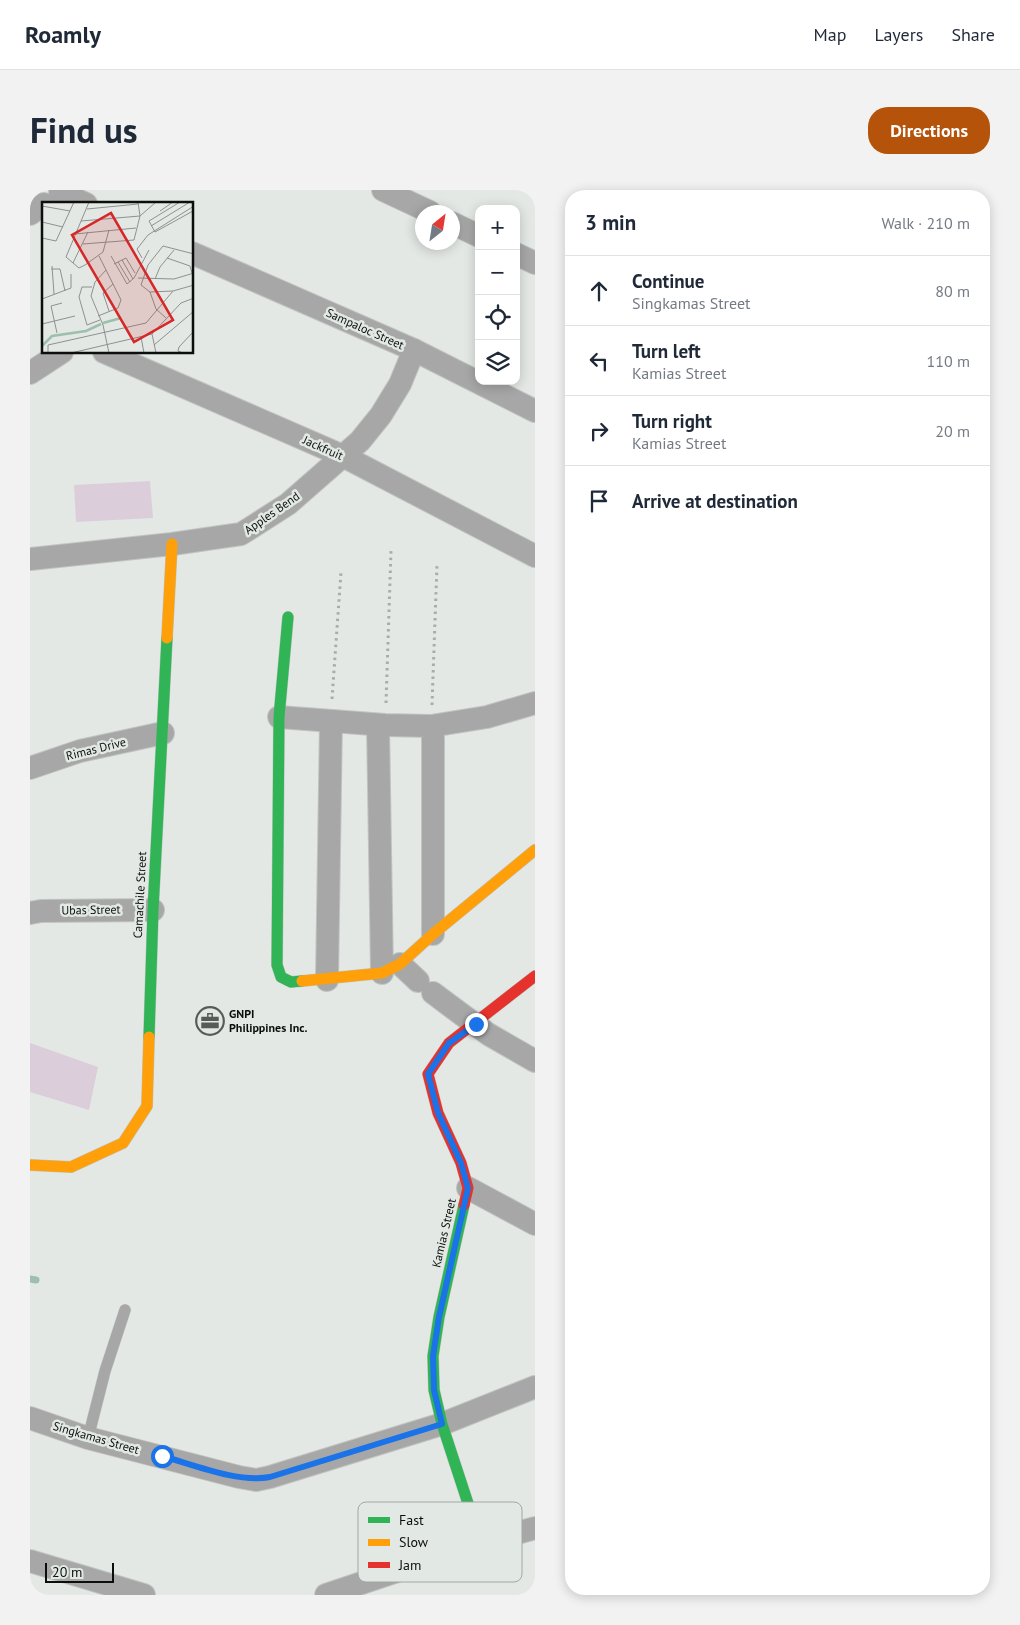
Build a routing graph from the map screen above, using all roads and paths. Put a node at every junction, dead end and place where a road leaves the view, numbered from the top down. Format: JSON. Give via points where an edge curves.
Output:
{"nodes":[{"id":1,"x":384,"y":190,"type":"edge"},
{"id":2,"x":53,"y":197,"type":"edge"},
{"id":3,"x":77,"y":202,"type":"edge"},
{"id":4,"x":42,"y":205,"type":"edge"},
{"id":5,"x":415,"y":205,"type":"edge"},
{"id":6,"x":30,"y":214,"type":"edge"},
{"id":7,"x":460,"y":227,"type":"edge"},
{"id":8,"x":475,"y":234,"type":"edge"},
{"id":9,"x":194,"y":255,"type":"edge"},
{"id":10,"x":520,"y":256,"type":"edge"},
{"id":11,"x":535,"y":263,"type":"edge"},
{"id":12,"x":414,"y":350,"type":"junction"},
{"id":13,"x":59,"y":354,"type":"edge"},
{"id":14,"x":109,"y":354,"type":"edge"},
{"id":15,"x":30,"y":373,"type":"edge"},
{"id":16,"x":535,"y":410,"type":"edge"},
{"id":17,"x":343,"y":456,"type":"junction"},
{"id":18,"x":172,"y":544,"type":"junction"},
{"id":19,"x":391,"y":551,"type":"dead end"},
{"id":20,"x":535,"y":556,"type":"edge"},
{"id":21,"x":30,"y":559,"type":"edge"},
{"id":22,"x":437,"y":565,"type":"dead end"},
{"id":23,"x":341,"y":572,"type":"dead end"},
{"id":24,"x":288,"y":617,"type":"dead end"},
{"id":25,"x":535,"y":703,"type":"edge"},
{"id":26,"x":279,"y":717,"type":"junction"},
{"id":27,"x":331,"y":721,"type":"junction"},
{"id":28,"x":382,"y":725,"type":"junction"},
{"id":29,"x":431,"y":726,"type":"junction"},
{"id":30,"x":163,"y":733,"type":"junction"},
{"id":31,"x":30,"y":768,"type":"edge"},
{"id":32,"x":535,"y":850,"type":"edge"},
{"id":33,"x":153,"y":910,"type":"junction"},
{"id":34,"x":30,"y":913,"type":"edge"},
{"id":35,"x":433,"y":934,"type":"junction"},
{"id":36,"x":391,"y":969,"type":"junction"},
{"id":37,"x":535,"y":976,"type":"edge"},
{"id":38,"x":327,"y":980,"type":"junction"},
{"id":39,"x":476,"y":1024,"type":"junction"},
{"id":40,"x":535,"y":1061,"type":"edge"},
{"id":41,"x":30,"y":1165,"type":"edge"},
{"id":42,"x":468,"y":1188,"type":"junction"},
{"id":43,"x":535,"y":1224,"type":"edge"},
{"id":44,"x":125,"y":1310,"type":"dead end"},
{"id":45,"x":535,"y":1387,"type":"edge"},
{"id":46,"x":30,"y":1418,"type":"edge"},
{"id":47,"x":442,"y":1424,"type":"junction"},
{"id":48,"x":88,"y":1438,"type":"junction"},
{"id":49,"x":468,"y":1502,"type":"edge"},
{"id":50,"x":535,"y":1528,"type":"edge"},
{"id":51,"x":522,"y":1532,"type":"edge"},
{"id":52,"x":30,"y":1562,"type":"edge"},
{"id":53,"x":365,"y":1582,"type":"edge"},
{"id":54,"x":130,"y":1593,"type":"edge"},
{"id":55,"x":326,"y":1595,"type":"edge"}],
"edges":[{"from":1,"to":5,"type":"street"},
{"from":2,"to":3,"type":"street"},
{"from":4,"to":6,"type":"street"},
{"from":7,"to":8,"type":"street"},
{"from":9,"to":12,"type":"street","name":"Sampaloc Street"},
{"from":10,"to":11,"type":"street"},
{"from":12,"to":16,"type":"street","name":"Sampaloc Street"},
{"from":12,"to":17,"type":"street","name":"Apples Bend","via":[[400,384],[381,415]]},
{"from":13,"to":15,"type":"street"},
{"from":14,"to":17,"type":"street","name":"Jackfruit"},
{"from":17,"to":18,"type":"street","name":"Apples Bend","via":[[288,504],[241,534]]},
{"from":17,"to":20,"type":"street","name":"Jackfruit"},
{"from":18,"to":21,"type":"street","name":"Apples Bend"},
{"from":18,"to":30,"type":"street","name":"Camachile Street"},
{"from":19,"to":28,"type":"path"},
{"from":22,"to":29,"type":"path"},
{"from":23,"to":27,"type":"path"},
{"from":24,"to":26,"type":"street"},
{"from":25,"to":29,"type":"street","via":[[487,717]]},
{"from":26,"to":27,"type":"street"},
{"from":26,"to":38,"type":"street","via":[[278,965],[281,976],[291,982]]},
{"from":27,"to":28,"type":"street"},
{"from":27,"to":38,"type":"street"},
{"from":28,"to":29,"type":"street"},
{"from":28,"to":36,"type":"street"},
{"from":29,"to":35,"type":"street"},
{"from":30,"to":31,"type":"street","name":"Rimas Drive","via":[[80,751]]},
{"from":30,"to":33,"type":"street","name":"Camachile Street"},
{"from":32,"to":35,"type":"street"},
{"from":33,"to":34,"type":"street","name":"Ubas Street"},
{"from":33,"to":41,"type":"street","name":"Camachile Street","via":[[147,1106],[123,1143],[71,1168]]},
{"from":35,"to":36,"type":"street"},
{"from":36,"to":38,"type":"street"},
{"from":36,"to":39,"type":"street","via":[[425,987]]},
{"from":37,"to":39,"type":"street","name":"Kamias Street"},
{"from":39,"to":40,"type":"street"},
{"from":39,"to":42,"type":"street","name":"Kamias Street","via":[[449,1043],[428,1074],[438,1113],[461,1163]]},
{"from":42,"to":43,"type":"street"},
{"from":42,"to":47,"type":"street","name":"Kamias Street","via":[[433,1356],[434,1390]]},
{"from":44,"to":48,"type":"lane","via":[[105,1370]]},
{"from":45,"to":47,"type":"street","name":"Singkamas Street"},
{"from":46,"to":48,"type":"street","name":"Singkamas Street"},
{"from":47,"to":48,"type":"street","name":"Singkamas Street","via":[[256,1480]]},
{"from":47,"to":49,"type":"street","name":"Kamias Street"},
{"from":50,"to":51,"type":"street"},
{"from":52,"to":54,"type":"street"},
{"from":53,"to":55,"type":"street"}]}
